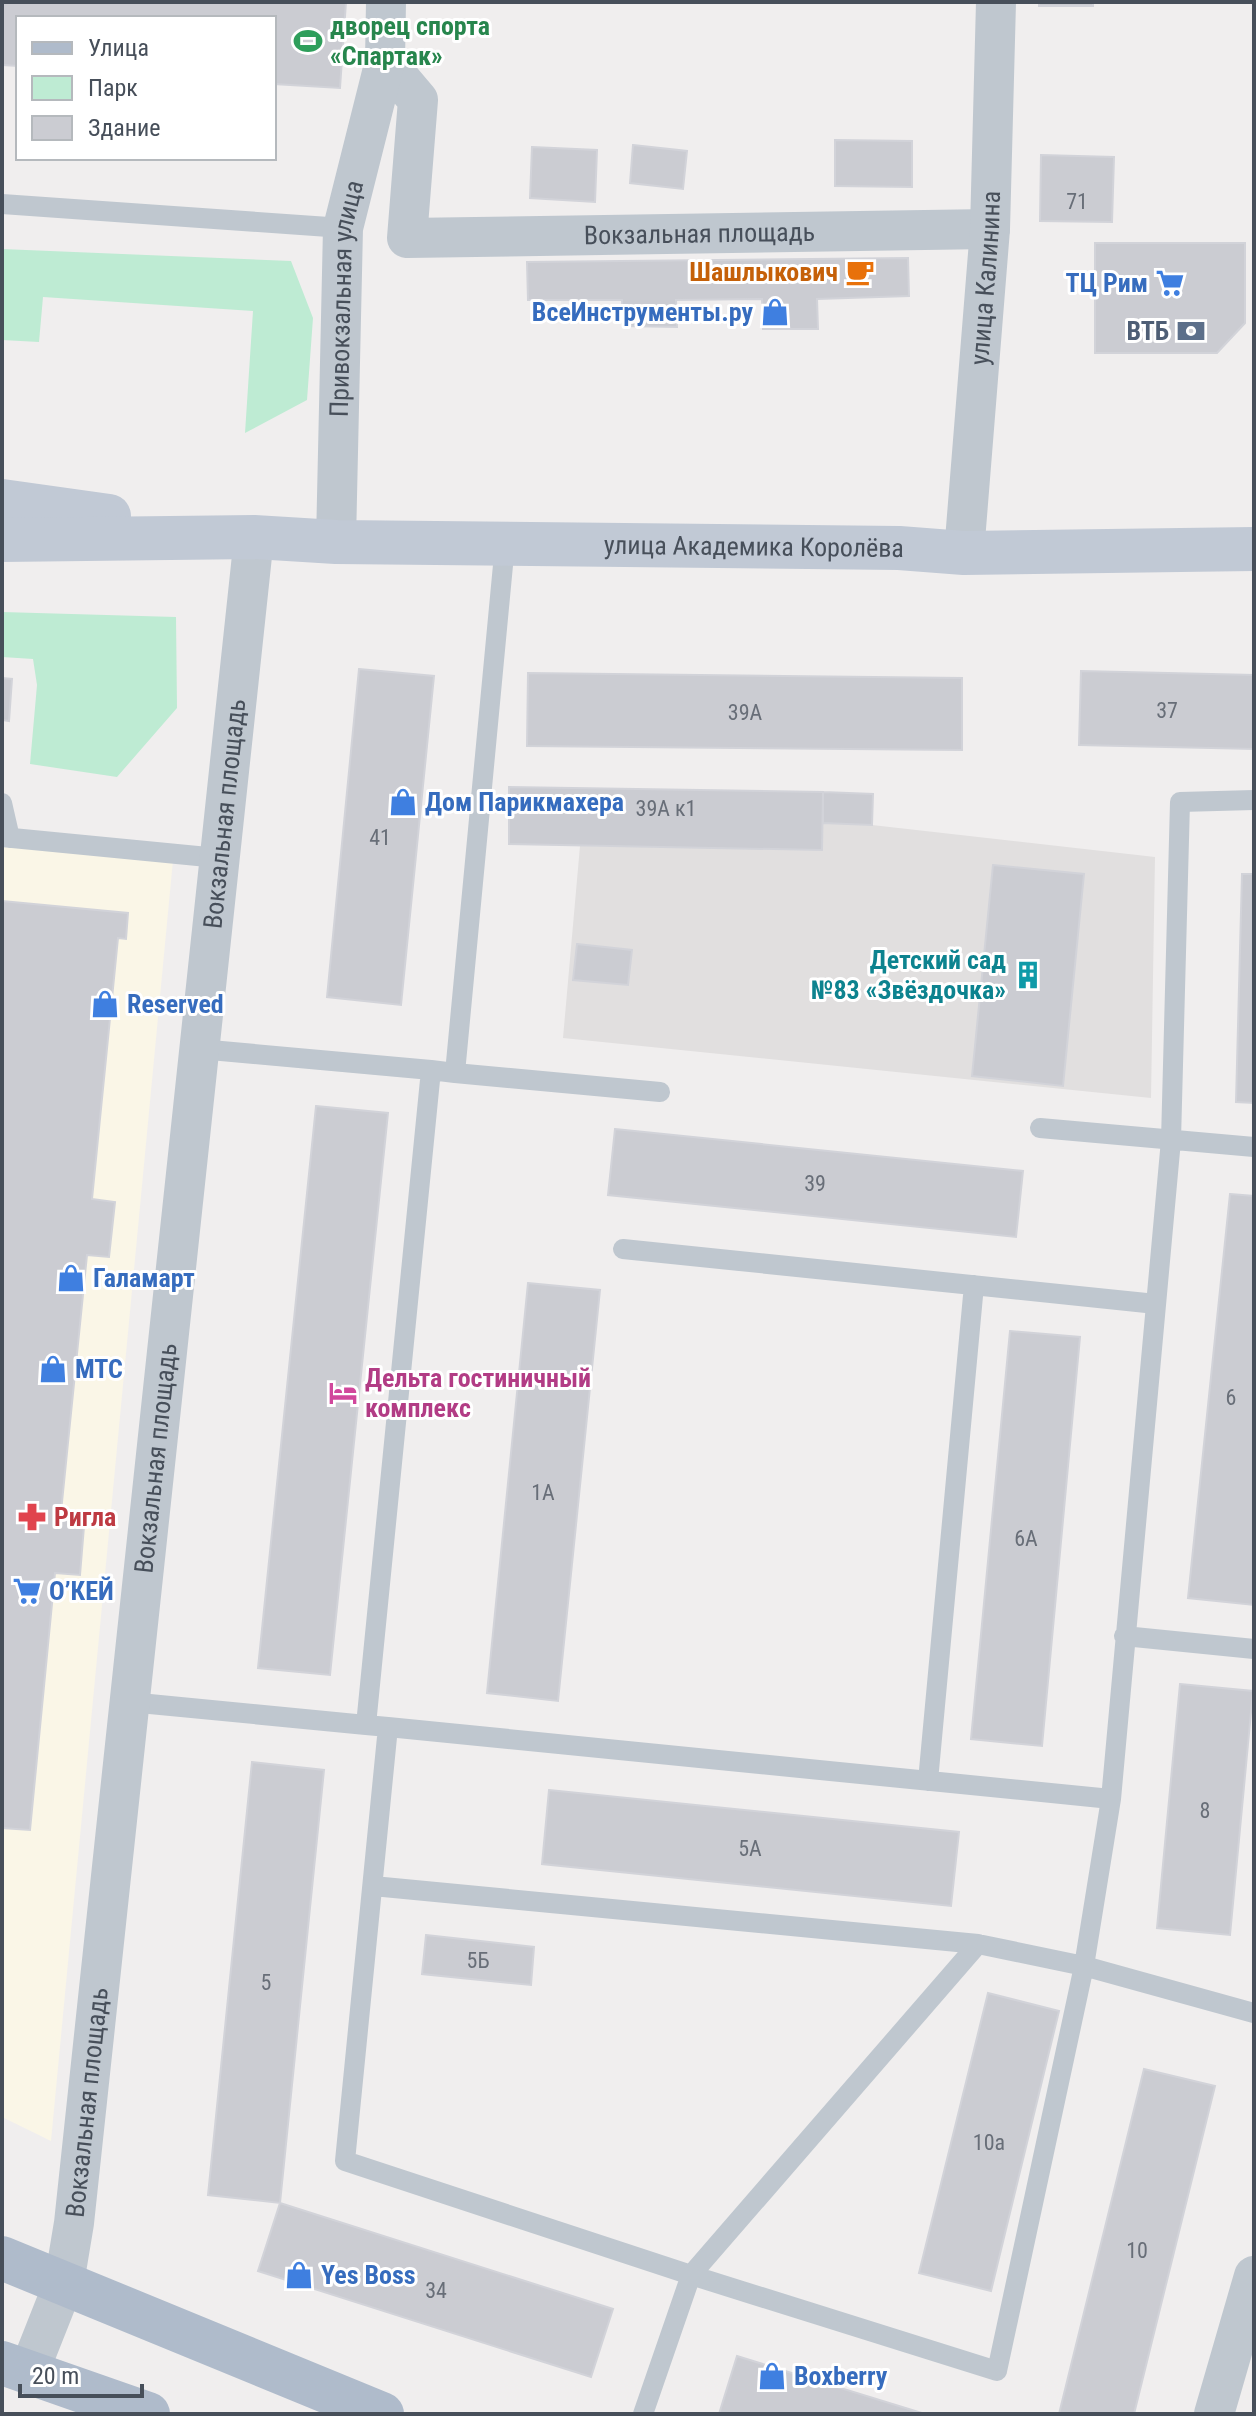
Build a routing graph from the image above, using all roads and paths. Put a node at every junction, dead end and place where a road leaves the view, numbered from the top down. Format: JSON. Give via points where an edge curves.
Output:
{"nodes":[{"id":1,"x":386,"y":2,"type":"edge"},
{"id":2,"x":996,"y":2,"type":"edge"},
{"id":3,"x":385,"y":61,"type":"junction"},
{"id":4,"x":2,"y":204,"type":"edge"},
{"id":5,"x":343,"y":228,"type":"junction"},
{"id":6,"x":990,"y":229,"type":"junction"},
{"id":7,"x":2,"y":501,"type":"edge"},
{"id":8,"x":254,"y":537,"type":"junction"},
{"id":9,"x":2,"y":540,"type":"edge"},
{"id":10,"x":336,"y":542,"type":"junction"},
{"id":11,"x":505,"y":544,"type":"junction"},
{"id":12,"x":1254,"y":549,"type":"edge"},
{"id":13,"x":964,"y":553,"type":"junction"},
{"id":14,"x":1254,"y":800,"type":"edge"},
{"id":15,"x":2,"y":803,"type":"edge"},
{"id":16,"x":6,"y":837,"type":"edge"},
{"id":17,"x":218,"y":858,"type":"junction"},
{"id":18,"x":199,"y":1049,"type":"junction"},
{"id":19,"x":431,"y":1070,"type":"junction"},
{"id":20,"x":455,"y":1073,"type":"junction"},
{"id":21,"x":660,"y":1092,"type":"dead end"},
{"id":22,"x":1040,"y":1128,"type":"dead end"},
{"id":23,"x":1171,"y":1140,"type":"junction"},
{"id":24,"x":1254,"y":1147,"type":"edge"},
{"id":25,"x":623,"y":1249,"type":"dead end"},
{"id":26,"x":974,"y":1285,"type":"junction"},
{"id":27,"x":1156,"y":1304,"type":"junction"},
{"id":28,"x":1124,"y":1636,"type":"junction"},
{"id":29,"x":1254,"y":1649,"type":"edge"},
{"id":30,"x":129,"y":1702,"type":"junction"},
{"id":31,"x":366,"y":1725,"type":"junction"},
{"id":32,"x":388,"y":1727,"type":"junction"},
{"id":33,"x":928,"y":1781,"type":"junction"},
{"id":34,"x":1111,"y":1799,"type":"junction"},
{"id":35,"x":373,"y":1886,"type":"junction"},
{"id":36,"x":978,"y":1944,"type":"junction"},
{"id":37,"x":1084,"y":1966,"type":"junction"},
{"id":38,"x":1254,"y":2013,"type":"edge"},
{"id":39,"x":2,"y":2258,"type":"edge"},
{"id":40,"x":691,"y":2275,"type":"junction"},
{"id":41,"x":1254,"y":2276,"type":"edge"},
{"id":42,"x":64,"y":2283,"type":"junction"},
{"id":43,"x":15,"y":2368,"type":"edge"},
{"id":44,"x":148,"y":2414,"type":"edge"},
{"id":45,"x":382,"y":2414,"type":"edge"},
{"id":46,"x":643,"y":2414,"type":"edge"},
{"id":47,"x":1214,"y":2414,"type":"edge"}],
"edges":[{"from":1,"to":3,"type":"street","name":"Привокзальная улица"},
{"from":2,"to":6,"type":"street","name":"улица Калинина"},
{"from":3,"to":5,"type":"street","name":"Привокзальная улица"},
{"from":3,"to":6,"type":"street","name":"Вокзальная площадь","via":[[418,100],[407,238]]},
{"from":4,"to":5,"type":"lane"},
{"from":5,"to":10,"type":"street","name":"Привокзальная улица"},
{"from":6,"to":13,"type":"street","name":"улица Калинина"},
{"from":7,"to":8,"type":"main road"},
{"from":8,"to":9,"type":"main road"},
{"from":8,"to":10,"type":"main road","name":"улица Академика Королёва"},
{"from":8,"to":17,"type":"street","name":"Вокзальная площадь"},
{"from":10,"to":11,"type":"main road","name":"улица Академика Королёва"},
{"from":11,"to":13,"type":"main road","name":"улица Академика Королёва"},
{"from":11,"to":20,"type":"lane"},
{"from":12,"to":13,"type":"main road","name":"улица Академика Королёва"},
{"from":14,"to":23,"type":"lane","via":[[1180,802]]},
{"from":15,"to":16,"type":"lane"},
{"from":16,"to":17,"type":"lane"},
{"from":17,"to":18,"type":"street","name":"Вокзальная площадь"},
{"from":18,"to":19,"type":"lane"},
{"from":18,"to":30,"type":"street","name":"Вокзальная площадь"},
{"from":19,"to":20,"type":"lane"},
{"from":19,"to":31,"type":"lane"},
{"from":20,"to":21,"type":"lane"},
{"from":22,"to":23,"type":"lane"},
{"from":23,"to":24,"type":"lane"},
{"from":23,"to":27,"type":"lane"},
{"from":25,"to":26,"type":"lane"},
{"from":26,"to":27,"type":"lane"},
{"from":26,"to":33,"type":"lane"},
{"from":27,"to":28,"type":"lane"},
{"from":28,"to":29,"type":"lane"},
{"from":28,"to":34,"type":"lane"},
{"from":30,"to":31,"type":"lane"},
{"from":30,"to":42,"type":"street","name":"Вокзальная площадь"},
{"from":31,"to":32,"type":"lane"},
{"from":32,"to":33,"type":"lane"},
{"from":32,"to":35,"type":"lane"},
{"from":33,"to":34,"type":"lane"},
{"from":34,"to":37,"type":"lane"},
{"from":35,"to":36,"type":"lane"},
{"from":35,"to":40,"type":"lane","via":[[345,2161]]},
{"from":36,"to":37,"type":"lane"},
{"from":36,"to":40,"type":"lane"},
{"from":37,"to":38,"type":"lane"},
{"from":37,"to":40,"type":"lane","via":[[997,2371]]},
{"from":39,"to":42,"type":"main road"},
{"from":40,"to":46,"type":"lane"},
{"from":41,"to":47,"type":"street"},
{"from":42,"to":43,"type":"street","name":"Вокзальная площадь"},
{"from":42,"to":45,"type":"main road"},
{"from":43,"to":44,"type":"main road"}]}
